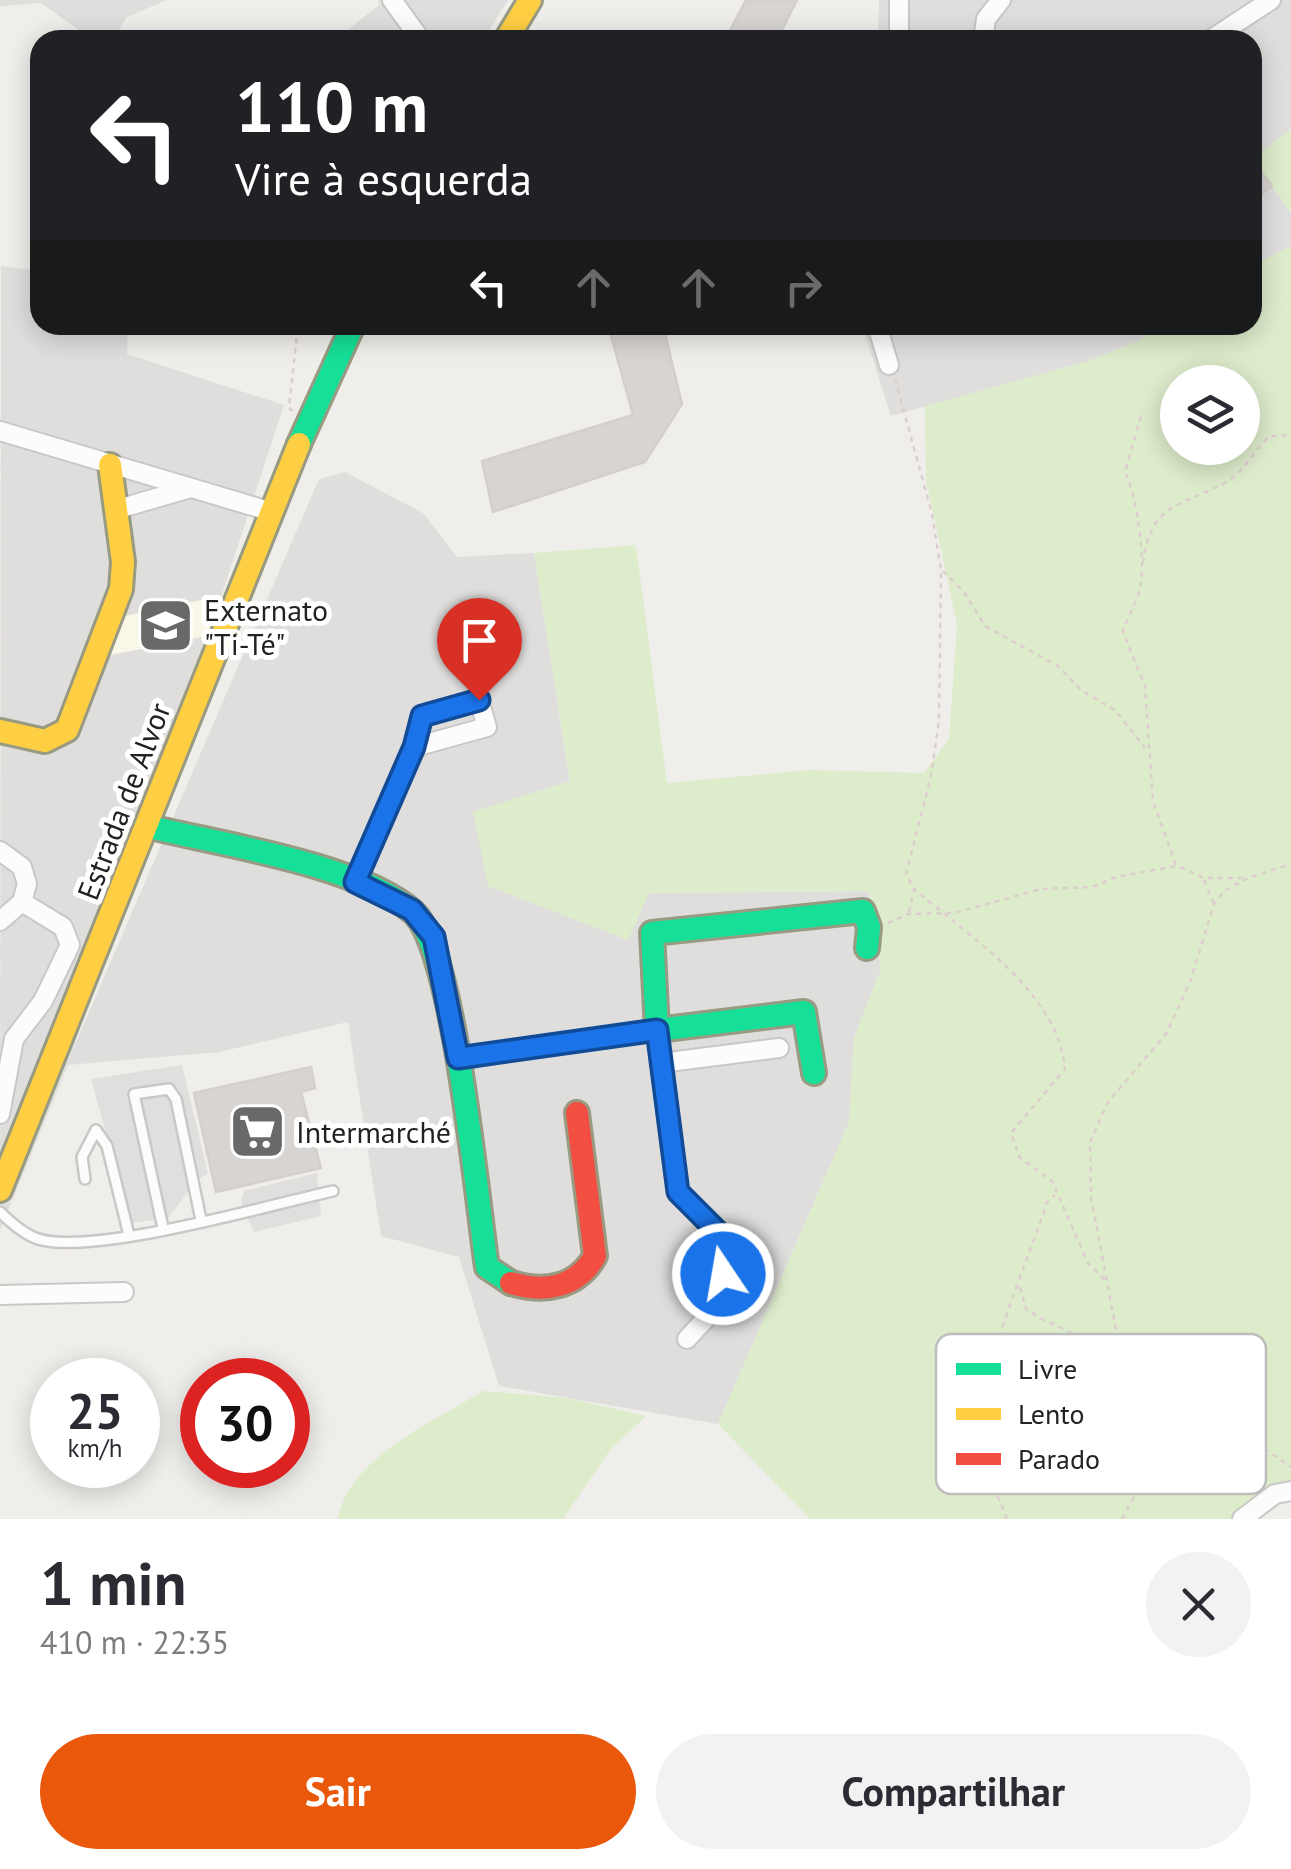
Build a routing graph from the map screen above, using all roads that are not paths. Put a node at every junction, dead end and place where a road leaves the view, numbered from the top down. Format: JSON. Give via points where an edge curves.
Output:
{"nodes":[{"id":1,"x":392,"y":0,"type":"edge"},
{"id":2,"x":530,"y":0,"type":"edge"},
{"id":3,"x":899,"y":0,"type":"edge"},
{"id":4,"x":1002,"y":0,"type":"edge"},
{"id":5,"x":1270,"y":0,"type":"edge"},
{"id":6,"x":414,"y":30,"type":"edge"},
{"id":7,"x":512,"y":30,"type":"edge"},
{"id":8,"x":899,"y":30,"type":"edge"},
{"id":9,"x":984,"y":30,"type":"edge"},
{"id":10,"x":1225,"y":30,"type":"edge"},
{"id":11,"x":348,"y":335,"type":"edge"},
{"id":12,"x":885,"y":335,"type":"edge"},
{"id":13,"x":889,"y":365,"type":"road end"},
{"id":14,"x":0,"y":431,"type":"edge"},
{"id":15,"x":110,"y":464,"type":"junction"},
{"id":16,"x":187,"y":489,"type":"junction"},
{"id":17,"x":116,"y":510,"type":"junction"},
{"id":18,"x":269,"y":511,"type":"junction"},
{"id":19,"x":0,"y":731,"type":"edge"},
{"id":20,"x":414,"y":747,"type":"dead end"},
{"id":21,"x":146,"y":826,"type":"junction"},
{"id":22,"x":0,"y":851,"type":"edge"},
{"id":23,"x":355,"y":882,"type":"junction"},
{"id":24,"x":22,"y":902,"type":"junction"},
{"id":25,"x":0,"y":921,"type":"edge"},
{"id":26,"x":868,"y":937,"type":"road end"},
{"id":27,"x":657,"y":1030,"type":"junction"},
{"id":28,"x":7,"y":1036,"type":"edge"},
{"id":29,"x":779,"y":1048,"type":"dead end"},
{"id":30,"x":458,"y":1058,"type":"junction"},
{"id":31,"x":662,"y":1063,"type":"junction"},
{"id":32,"x":814,"y":1073,"type":"dead end"},
{"id":33,"x":577,"y":1113,"type":"dead end"},
{"id":34,"x":0,"y":1114,"type":"edge"},
{"id":35,"x":85,"y":1179,"type":"dead end"},
{"id":36,"x":0,"y":1190,"type":"edge"},
{"id":37,"x":333,"y":1191,"type":"dead end"},
{"id":38,"x":0,"y":1212,"type":"edge"},
{"id":39,"x":200,"y":1220,"type":"junction"},
{"id":40,"x":162,"y":1228,"type":"junction"},
{"id":41,"x":129,"y":1235,"type":"junction"},
{"id":42,"x":124,"y":1292,"type":"dead end"},
{"id":43,"x":0,"y":1294,"type":"edge"},
{"id":44,"x":688,"y":1339,"type":"dead end"},
{"id":45,"x":1291,"y":1490,"type":"edge"},
{"id":46,"x":1242,"y":1519,"type":"edge"}],
"edges":[{"from":1,"to":6,"type":"street"},
{"from":2,"to":7,"type":"street"},
{"from":3,"to":8,"type":"street"},
{"from":4,"to":9,"type":"street"},
{"from":5,"to":10,"type":"street"},
{"from":11,"to":18,"type":"street","name":"Estrada de Alvor"},
{"from":12,"to":13,"type":"street"},
{"from":14,"to":15,"type":"street"},
{"from":15,"to":16,"type":"street"},
{"from":15,"to":17,"type":"street"},
{"from":16,"to":17,"type":"street"},
{"from":16,"to":18,"type":"street"},
{"from":17,"to":19,"type":"street","via":[[122,588],[67,730],[48,743]]},
{"from":18,"to":21,"type":"street","name":"Estrada de Alvor"},
{"from":20,"to":23,"type":"street"},
{"from":21,"to":23,"type":"street"},
{"from":21,"to":36,"type":"street","name":"Estrada de Alvor"},
{"from":22,"to":24,"type":"street","via":[[22,867]]},
{"from":23,"to":30,"type":"street","via":[[412,910],[434,937]]},
{"from":24,"to":25,"type":"street"},
{"from":24,"to":28,"type":"street","via":[[63,928],[70,945],[44,1001]]},
{"from":26,"to":27,"type":"street","via":[[863,910],[652,933]]},
{"from":27,"to":30,"type":"street"},
{"from":27,"to":31,"type":"street"},
{"from":27,"to":32,"type":"street","via":[[804,1012]]},
{"from":28,"to":34,"type":"street"},
{"from":29,"to":31,"type":"street"},
{"from":30,"to":33,"type":"street","via":[[488,1267],[498,1281],[514,1287],[574,1284],[590,1272],[595,1256]]},
{"from":31,"to":44,"type":"street","via":[[678,1192],[721,1235],[724,1299]]},
{"from":35,"to":41,"type":"lane","via":[[82,1158],[96,1130]]},
{"from":37,"to":39,"type":"lane"},
{"from":38,"to":41,"type":"lane","via":[[37,1238],[70,1243]]},
{"from":39,"to":40,"type":"lane"},
{"from":39,"to":40,"type":"lane","via":[[176,1099],[170,1089],[154,1088],[134,1094]]},
{"from":40,"to":41,"type":"lane"},
{"from":42,"to":43,"type":"street"},
{"from":45,"to":46,"type":"street"}]}
